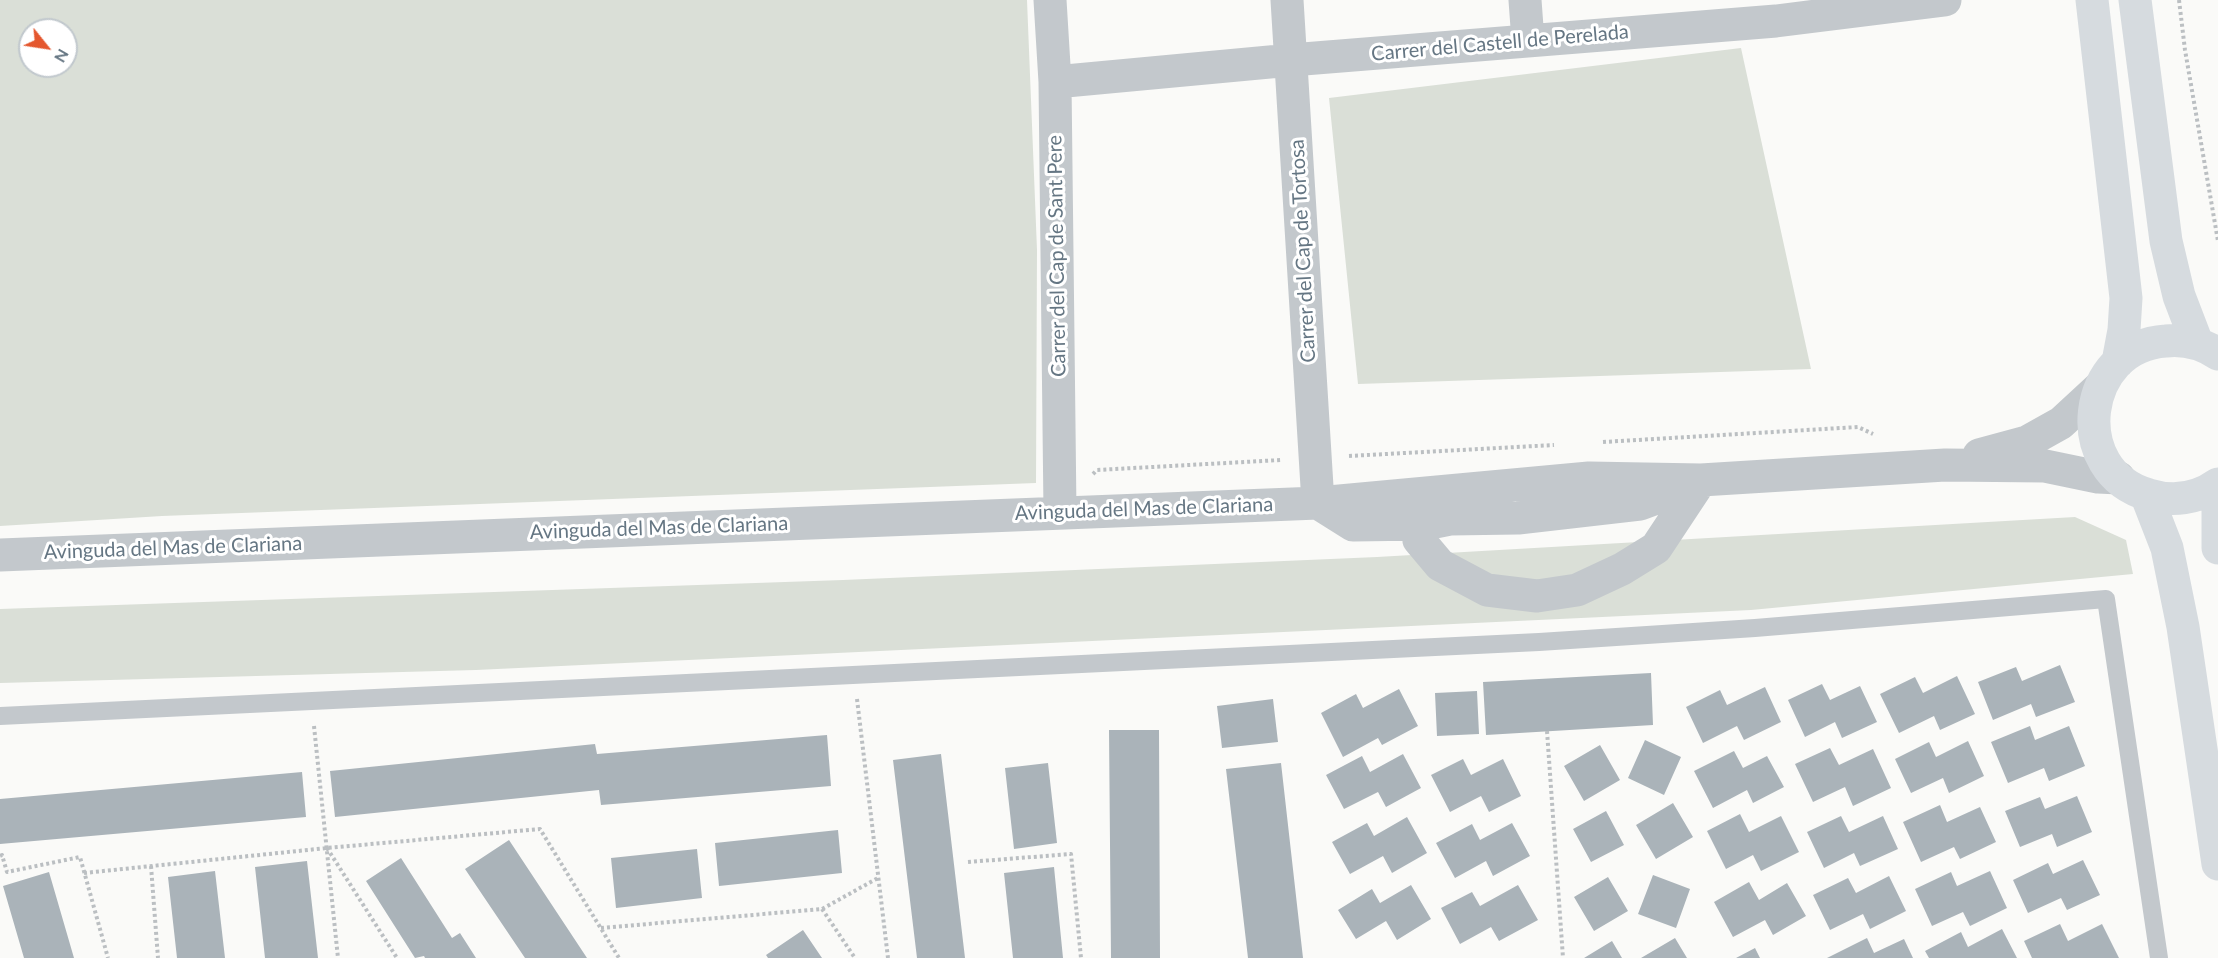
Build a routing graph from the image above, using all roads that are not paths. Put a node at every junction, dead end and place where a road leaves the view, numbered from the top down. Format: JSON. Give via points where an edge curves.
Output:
{"nodes":[{"id":1,"x":1050,"y":0,"type":"edge"},
{"id":2,"x":1287,"y":0,"type":"edge"},
{"id":3,"x":1525,"y":0,"type":"edge"},
{"id":4,"x":1945,"y":0,"type":"edge"},
{"id":5,"x":2092,"y":0,"type":"edge"},
{"id":6,"x":2135,"y":0,"type":"edge"},
{"id":7,"x":1827,"y":7,"type":"edge"},
{"id":8,"x":1528,"y":41,"type":"junction"},
{"id":9,"x":1291,"y":60,"type":"junction"},
{"id":10,"x":1055,"y":82,"type":"junction"},
{"id":11,"x":2207,"y":349,"type":"edge"},
{"id":12,"x":2109,"y":375,"type":"junction"},
{"id":13,"x":1946,"y":465,"type":"junction"},
{"id":14,"x":1589,"y":478,"type":"junction"},
{"id":15,"x":1701,"y":480,"type":"junction"},
{"id":16,"x":2218,"y":484,"type":"edge"},
{"id":17,"x":2132,"y":486,"type":"junction"},
{"id":18,"x":1318,"y":503,"type":"junction"},
{"id":19,"x":2218,"y":508,"type":"edge"},
{"id":20,"x":1060,"y":512,"type":"junction"},
{"id":21,"x":1425,"y":524,"type":"junction"},
{"id":22,"x":2218,"y":548,"type":"edge"},
{"id":23,"x":0,"y":555,"type":"edge"},
{"id":24,"x":0,"y":716,"type":"edge"},
{"id":25,"x":2218,"y":864,"type":"edge"},
{"id":26,"x":2159,"y":958,"type":"edge"}],
"edges":[{"from":1,"to":10,"type":"street","name":"Carrer del Cap de Sant Pere"},
{"from":2,"to":9,"type":"street","name":"Carrer del Cap de Tortosa"},
{"from":3,"to":8,"type":"street"},
{"from":4,"to":7,"type":"street","name":"Carrer del Castell de Perelada"},
{"from":5,"to":12,"type":"street","via":[[2126,298],[2124,330]]},
{"from":6,"to":11,"type":"street","via":[[2166,241],[2179,296]]},
{"from":7,"to":8,"type":"street","name":"Carrer del Castell de Perelada","via":[[1764,22]]},
{"from":8,"to":9,"type":"street","name":"Carrer del Castell de Perelada"},
{"from":9,"to":10,"type":"street","name":"Carrer del Castell de Perelada"},
{"from":9,"to":18,"type":"street","name":"Carrer del Cap de Tortosa"},
{"from":10,"to":20,"type":"street","name":"Carrer del Cap de Sant Pere"},
{"from":11,"to":12,"type":"street","via":[[2180,340],[2146,344],[2131,352]]},
{"from":12,"to":13,"type":"street","name":"Avinguda del Mas de Clariana","via":[[2061,423],[2027,442]]},
{"from":12,"to":17,"type":"street","via":[[2095,403],[2095,436],[2104,459]]},
{"from":13,"to":15,"type":"street","name":"Avinguda del Mas de Clariana"},
{"from":13,"to":17,"type":"street","name":"Avinguda del Mas de Clariana","via":[[2045,466]]},
{"from":14,"to":15,"type":"street","name":"Avinguda del Mas de Clariana"},
{"from":14,"to":18,"type":"street","name":"Avinguda del Mas de Clariana"},
{"from":14,"to":21,"type":"street","name":"Avinguda del Mas de Clariana","via":[[1541,503],[1430,508]]},
{"from":15,"to":21,"type":"street","name":"Avinguda del Mas de Clariana","via":[[1640,504]]},
{"from":15,"to":21,"type":"street","via":[[1656,548],[1577,590],[1537,596],[1487,590],[1440,565],[1419,540]]},
{"from":16,"to":17,"type":"street","via":[[2202,493],[2174,499]]},
{"from":17,"to":25,"type":"street","via":[[2167,548],[2183,627]]},
{"from":18,"to":20,"type":"street","name":"Avinguda del Mas de Clariana"},
{"from":18,"to":21,"type":"street","name":"Avinguda del Mas de Clariana","via":[[1353,525]]},
{"from":19,"to":22,"type":"street"},
{"from":20,"to":23,"type":"street","name":"Avinguda del Mas de Clariana"},
{"from":24,"to":26,"type":"lane","via":[[1539,642],[2106,599]]}]}
